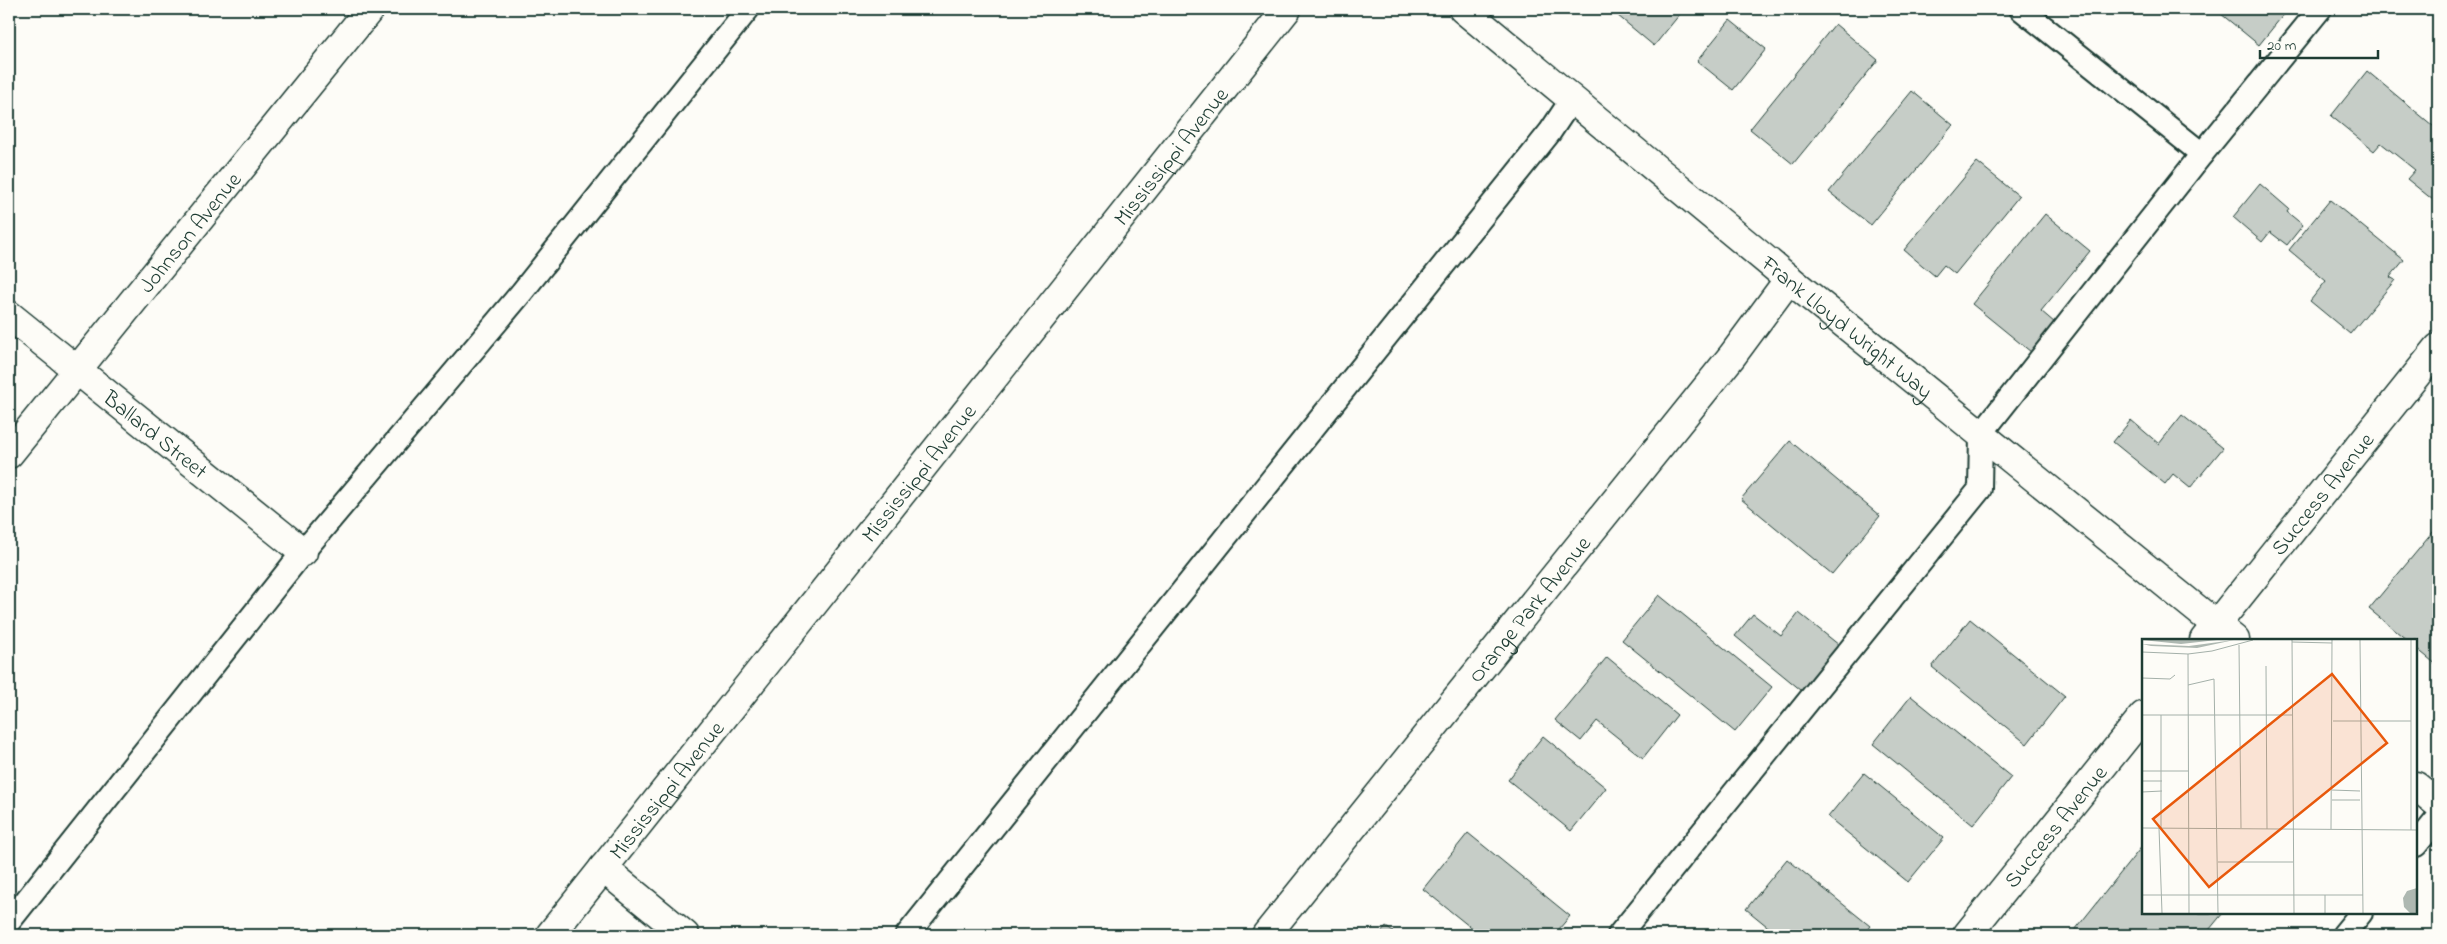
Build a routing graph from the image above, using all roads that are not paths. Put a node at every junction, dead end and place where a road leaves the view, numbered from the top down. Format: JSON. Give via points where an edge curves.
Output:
{"nodes":[{"id":1,"x":370,"y":9,"type":"edge"},
{"id":2,"x":748,"y":9,"type":"edge"},
{"id":3,"x":1288,"y":9,"type":"edge"},
{"id":4,"x":1462,"y":9,"type":"edge"},
{"id":5,"x":2021,"y":9,"type":"edge"},
{"id":6,"x":2320,"y":9,"type":"edge"},
{"id":7,"x":1572,"y":100,"type":"junction"},
{"id":8,"x":2202,"y":154,"type":"junction"},
{"id":9,"x":1789,"y":279,"type":"junction"},
{"id":10,"x":9,"y":315,"type":"edge"},
{"id":11,"x":2438,"y":348,"type":"edge"},
{"id":12,"x":76,"y":371,"type":"junction"},
{"id":13,"x":1982,"y":434,"type":"junction"},
{"id":14,"x":9,"y":454,"type":"edge"},
{"id":15,"x":303,"y":552,"type":"junction"},
{"id":16,"x":2218,"y":635,"type":"edge"},
{"id":17,"x":2142,"y":717,"type":"edge"},
{"id":18,"x":2417,"y":787,"type":"edge"},
{"id":19,"x":2438,"y":804,"type":"edge"},
{"id":20,"x":2438,"y":818,"type":"edge"},
{"id":21,"x":2417,"y":844,"type":"edge"},
{"id":22,"x":602,"y":868,"type":"junction"},
{"id":23,"x":2360,"y":914,"type":"edge"},
{"id":24,"x":9,"y":922,"type":"edge"},
{"id":25,"x":550,"y":935,"type":"edge"},
{"id":26,"x":684,"y":935,"type":"edge"},
{"id":27,"x":908,"y":935,"type":"edge"},
{"id":28,"x":1266,"y":935,"type":"edge"},
{"id":29,"x":1619,"y":935,"type":"edge"},
{"id":30,"x":1967,"y":935,"type":"edge"},
{"id":31,"x":2343,"y":935,"type":"edge"}],
"edges":[{"from":1,"to":12,"type":"street","name":"Johnson Avenue"},
{"from":2,"to":15,"type":"lane","via":[[522,292]]},
{"from":3,"to":22,"type":"street","name":"Mississippi Avenue"},
{"from":4,"to":7,"type":"street","name":"Frank Lloyd Wright Way"},
{"from":5,"to":8,"type":"lane"},
{"from":6,"to":8,"type":"lane"},
{"from":7,"to":9,"type":"street","name":"Frank Lloyd Wright Way"},
{"from":7,"to":27,"type":"lane","via":[[1544,140]]},
{"from":8,"to":13,"type":"lane"},
{"from":9,"to":13,"type":"street","name":"Frank Lloyd Wright Way"},
{"from":9,"to":28,"type":"street","name":"Orange Park Avenue","via":[[1732,356]]},
{"from":10,"to":12,"type":"street","name":"Ballard Street"},
{"from":11,"to":16,"type":"street","name":"Success Avenue"},
{"from":12,"to":14,"type":"street","name":"Johnson Avenue"},
{"from":12,"to":15,"type":"street","name":"Ballard Street"},
{"from":13,"to":16,"type":"street","name":"Frank Lloyd Wright Way"},
{"from":13,"to":29,"type":"lane","via":[[1980,489]]},
{"from":15,"to":24,"type":"lane"},
{"from":17,"to":30,"type":"street","name":"Success Avenue"},
{"from":18,"to":19,"type":"street"},
{"from":20,"to":21,"type":"lane"},
{"from":22,"to":25,"type":"street","name":"Mississippi Avenue"},
{"from":22,"to":26,"type":"street"},
{"from":23,"to":31,"type":"lane"}]}
